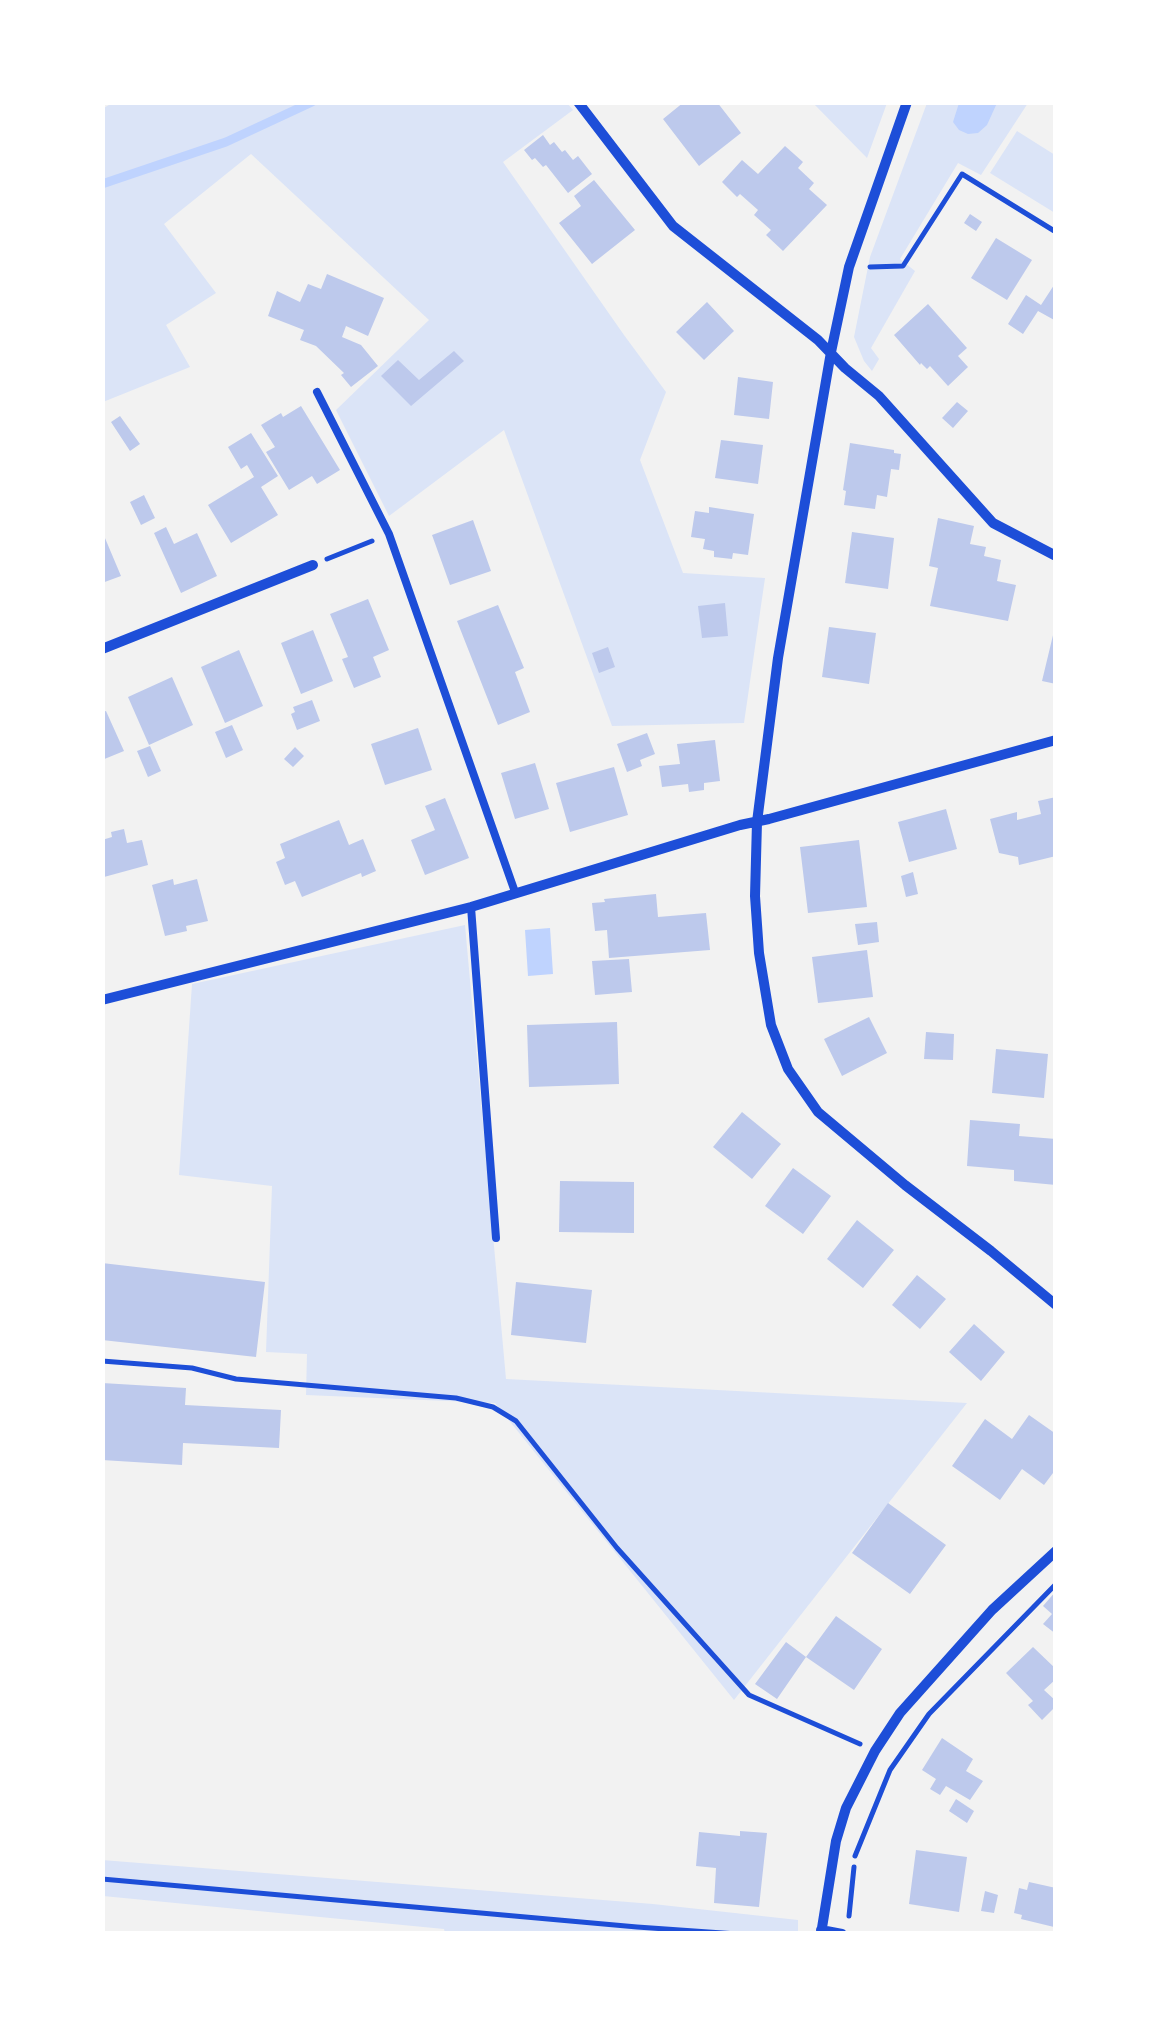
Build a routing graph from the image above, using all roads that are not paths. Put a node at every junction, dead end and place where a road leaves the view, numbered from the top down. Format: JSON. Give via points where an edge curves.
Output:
{"nodes":[{"id":1,"x":578,"y":102,"type":"edge"},
{"id":2,"x":907,"y":102,"type":"edge"},
{"id":3,"x":831,"y":352,"type":"junction"},
{"id":4,"x":317,"y":392,"type":"dead end"},
{"id":5,"x":1056,"y":556,"type":"edge"},
{"id":6,"x":313,"y":565,"type":"road end"},
{"id":7,"x":102,"y":649,"type":"edge"},
{"id":8,"x":1056,"y":740,"type":"edge"},
{"id":9,"x":757,"y":822,"type":"junction"},
{"id":10,"x":514,"y":892,"type":"junction"},
{"id":11,"x":471,"y":907,"type":"junction"},
{"id":12,"x":102,"y":1000,"type":"edge"},
{"id":13,"x":496,"y":1238,"type":"dead end"},
{"id":14,"x":1056,"y":1305,"type":"edge"},
{"id":15,"x":1056,"y":1551,"type":"edge"},
{"id":16,"x":821,"y":1932,"type":"edge"},
{"id":17,"x":845,"y":1934,"type":"edge"}],
"edges":[{"from":1,"to":3,"type":"street","via":[[673,226]]},
{"from":2,"to":3,"type":"street","via":[[849,267]]},
{"from":3,"to":5,"type":"street","via":[[992,522]]},
{"from":3,"to":9,"type":"street"},
{"from":4,"to":10,"type":"lane","via":[[389,534]]},
{"from":6,"to":7,"type":"street"},
{"from":8,"to":9,"type":"street"},
{"from":9,"to":10,"type":"street"},
{"from":9,"to":14,"type":"street","via":[[759,953],[771,1025],[788,1069],[818,1112]]},
{"from":10,"to":11,"type":"street"},
{"from":11,"to":12,"type":"street"},
{"from":11,"to":13,"type":"lane"},
{"from":15,"to":16,"type":"street","via":[[992,1610],[900,1713],[875,1751],[836,1841]]},
{"from":16,"to":17,"type":"street"}]}
